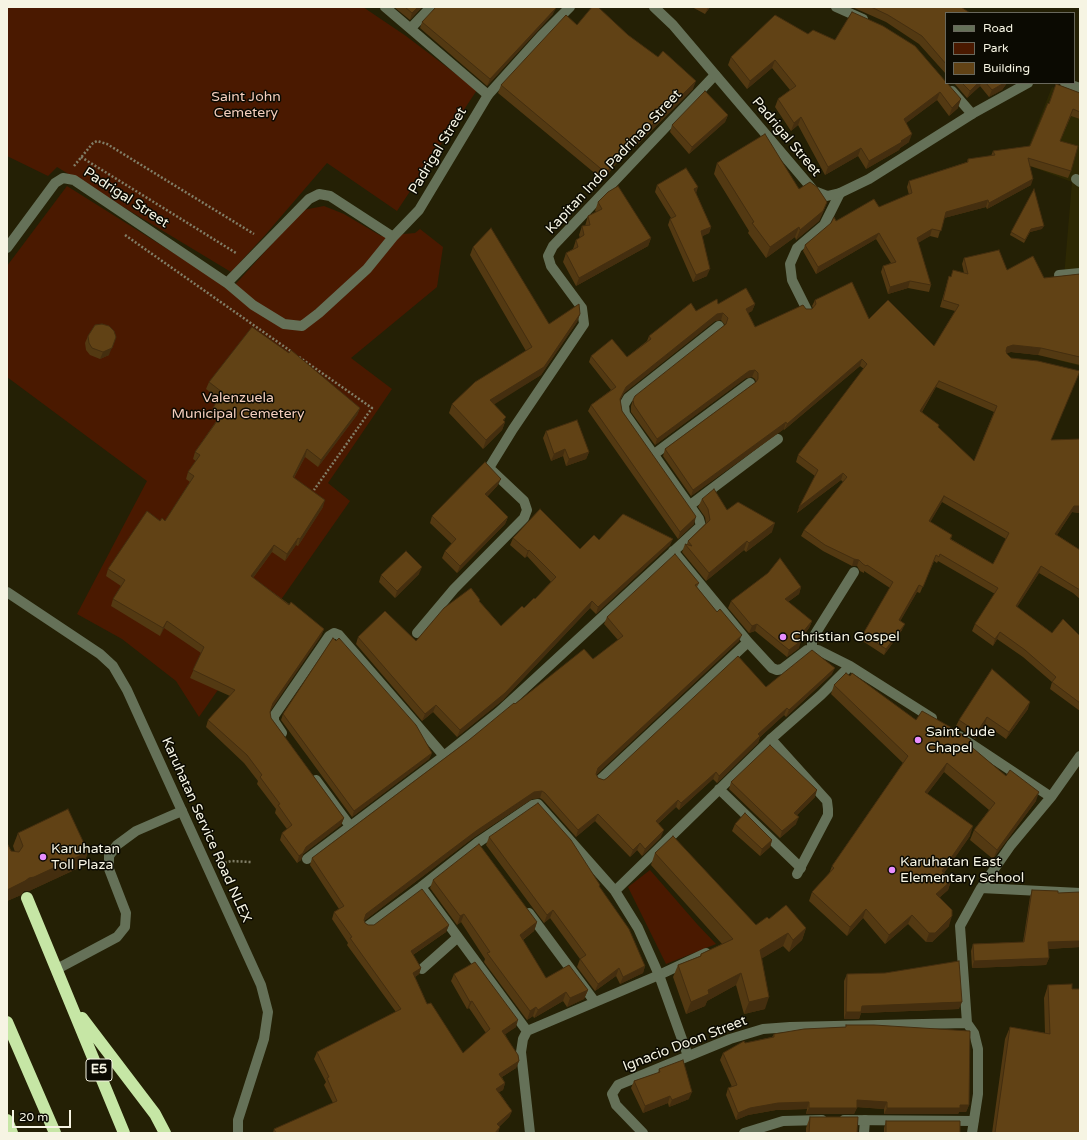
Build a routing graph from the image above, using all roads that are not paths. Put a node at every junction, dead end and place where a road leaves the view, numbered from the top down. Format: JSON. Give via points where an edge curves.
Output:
{"nodes":[{"id":1,"x":385,"y":7,"type":"edge"},
{"id":2,"x":431,"y":7,"type":"edge"},
{"id":3,"x":570,"y":7,"type":"edge"},
{"id":4,"x":654,"y":7,"type":"edge"},
{"id":5,"x":836,"y":7,"type":"edge"},
{"id":6,"x":876,"y":24,"type":"edge"},
{"id":7,"x":411,"y":28,"type":"junction"},
{"id":8,"x":715,"y":75,"type":"junction"},
{"id":9,"x":947,"y":84,"type":"edge"},
{"id":10,"x":1026,"y":84,"type":"edge"},
{"id":11,"x":1068,"y":84,"type":"edge"},
{"id":12,"x":1080,"y":88,"type":"edge"},
{"id":13,"x":488,"y":95,"type":"junction"},
{"id":14,"x":972,"y":114,"type":"junction"},
{"id":15,"x":840,"y":193,"type":"junction"},
{"id":16,"x":393,"y":237,"type":"junction"},
{"id":17,"x":7,"y":248,"type":"edge"},
{"id":18,"x":1080,"y":273,"type":"edge"},
{"id":19,"x":1059,"y":275,"type":"edge"},
{"id":20,"x":227,"y":283,"type":"junction"},
{"id":21,"x":807,"y":310,"type":"edge"},
{"id":22,"x":719,"y":326,"type":"dead end"},
{"id":23,"x":750,"y":384,"type":"edge"},
{"id":24,"x":778,"y":439,"type":"edge"},
{"id":25,"x":653,"y":455,"type":"junction"},
{"id":26,"x":689,"y":506,"type":"junction"},
{"id":27,"x":673,"y":551,"type":"junction"},
{"id":28,"x":854,"y":572,"type":"dead end"},
{"id":29,"x":7,"y":592,"type":"edge"},
{"id":30,"x":416,"y":633,"type":"dead end"},
{"id":31,"x":748,"y":642,"type":"junction"},
{"id":32,"x":812,"y":649,"type":"junction"},
{"id":33,"x":850,"y":666,"type":"junction"},
{"id":34,"x":772,"y":739,"type":"junction"},
{"id":35,"x":290,"y":744,"type":"edge"},
{"id":36,"x":444,"y":756,"type":"junction"},
{"id":37,"x":1080,"y":756,"type":"edge"},
{"id":38,"x":309,"y":769,"type":"edge"},
{"id":39,"x":600,"y":780,"type":"edge"},
{"id":40,"x":719,"y":790,"type":"junction"},
{"id":41,"x":1051,"y":797,"type":"junction"},
{"id":42,"x":182,"y":811,"type":"junction"},
{"id":43,"x":350,"y":826,"type":"junction"},
{"id":44,"x":306,"y":859,"type":"edge"},
{"id":45,"x":421,"y":887,"type":"junction"},
{"id":46,"x":981,"y":888,"type":"junction"},
{"id":47,"x":615,"y":891,"type":"junction"},
{"id":48,"x":1080,"y":893,"type":"edge"},
{"id":49,"x":27,"y":898,"type":"edge"},
{"id":50,"x":524,"y":906,"type":"edge"},
{"id":51,"x":368,"y":926,"type":"edge"},
{"id":52,"x":458,"y":938,"type":"junction"},
{"id":53,"x":706,"y":953,"type":"edge"},
{"id":54,"x":57,"y":969,"type":"junction"},
{"id":55,"x":422,"y":969,"type":"edge"},
{"id":56,"x":659,"y":975,"type":"junction"},
{"id":57,"x":595,"y":1002,"type":"junction"},
{"id":58,"x":73,"y":1006,"type":"junction"},
{"id":59,"x":7,"y":1022,"type":"edge"},
{"id":60,"x":967,"y":1024,"type":"junction"},
{"id":61,"x":528,"y":1031,"type":"junction"},
{"id":62,"x":688,"y":1056,"type":"junction"},
{"id":63,"x":7,"y":1120,"type":"edge"},
{"id":64,"x":865,"y":1120,"type":"junction"},
{"id":65,"x":974,"y":1121,"type":"junction"},
{"id":66,"x":12,"y":1133,"type":"edge"},
{"id":67,"x":55,"y":1133,"type":"edge"},
{"id":68,"x":124,"y":1133,"type":"edge"},
{"id":69,"x":165,"y":1133,"type":"edge"},
{"id":70,"x":238,"y":1133,"type":"edge"},
{"id":71,"x":530,"y":1133,"type":"edge"},
{"id":72,"x":643,"y":1133,"type":"edge"},
{"id":73,"x":744,"y":1133,"type":"edge"},
{"id":74,"x":864,"y":1133,"type":"edge"},
{"id":75,"x":972,"y":1133,"type":"edge"}],
"edges":[{"from":1,"to":7,"type":"street"},
{"from":2,"to":7,"type":"street"},
{"from":3,"to":13,"type":"street","name":"Padrigal Street"},
{"from":4,"to":8,"type":"street","name":"Padrigal Street","via":[[673,25]]},
{"from":5,"to":6,"type":"street"},
{"from":7,"to":13,"type":"street"},
{"from":8,"to":15,"type":"street","name":"Padrigal Street","via":[[814,191],[826,196]]},
{"from":8,"to":30,"type":"street","name":"Kapitan Indo Padrinao Street","via":[[553,246],[548,256],[551,266],[582,308],[584,324],[489,468],[524,501],[527,510],[524,518],[454,589]]},
{"from":9,"to":14,"type":"street"},
{"from":10,"to":14,"type":"street","name":"Padrigal Street"},
{"from":11,"to":12,"type":"street"},
{"from":13,"to":16,"type":"street","name":"Padrigal Street","via":[[419,210]]},
{"from":14,"to":15,"type":"street","name":"Padrigal Street","via":[[869,179]]},
{"from":15,"to":21,"type":"street","via":[[824,225],[797,248],[790,264],[792,280]]},
{"from":16,"to":20,"type":"street","via":[[330,196],[319,194],[309,199]]},
{"from":16,"to":20,"type":"street","name":"Padrigal Street","via":[[367,269],[302,326],[284,324],[253,305]]},
{"from":17,"to":20,"type":"street","name":"Padrigal Street","via":[[55,184],[63,178],[74,180]]},
{"from":18,"to":19,"type":"street"},
{"from":22,"to":25,"type":"street","via":[[628,398],[624,404],[625,414]]},
{"from":23,"to":25,"type":"street"},
{"from":24,"to":26,"type":"street"},
{"from":25,"to":26,"type":"street"},
{"from":26,"to":27,"type":"street","via":[[701,526]]},
{"from":27,"to":31,"type":"street"},
{"from":27,"to":36,"type":"street","via":[[499,712]]},
{"from":28,"to":32,"type":"street","via":[[812,639]]},
{"from":29,"to":42,"type":"street","name":"Karuhatan Service Road NLEX","via":[[100,654],[113,666],[127,690]]},
{"from":31,"to":32,"type":"street","via":[[772,668],[777,670]]},
{"from":31,"to":39,"type":"street"},
{"from":32,"to":33,"type":"street"},
{"from":33,"to":34,"type":"street"},
{"from":33,"to":41,"type":"street"},
{"from":34,"to":40,"type":"street"},
{"from":34,"to":40,"type":"street","via":[[827,801],[828,815],[799,871]]},
{"from":35,"to":36,"type":"street","via":[[276,725],[274,716],[329,636],[334,633]]},
{"from":36,"to":43,"type":"street"},
{"from":37,"to":41,"type":"street"},
{"from":38,"to":43,"type":"street"},
{"from":40,"to":47,"type":"street","via":[[672,842]]},
{"from":41,"to":46,"type":"street","via":[[1011,845]]},
{"from":42,"to":54,"type":"street","via":[[136,831],[117,845],[109,856],[109,869],[126,913],[125,927],[117,937]]},
{"from":42,"to":70,"type":"street","name":"Karuhatan Service Road NLEX","via":[[261,985],[268,1012],[264,1039],[238,1120]]},
{"from":43,"to":44,"type":"street"},
{"from":45,"to":47,"type":"street","via":[[533,805],[538,804]]},
{"from":45,"to":51,"type":"street"},
{"from":45,"to":52,"type":"street"},
{"from":46,"to":48,"type":"street"},
{"from":46,"to":60,"type":"street","via":[[960,926]]},
{"from":47,"to":56,"type":"street","via":[[638,928]]},
{"from":49,"to":54,"type":"highway","number":"E5"},
{"from":50,"to":57,"type":"street"},
{"from":52,"to":55,"type":"street"},
{"from":52,"to":61,"type":"street"},
{"from":53,"to":56,"type":"street"},
{"from":54,"to":58,"type":"highway","number":"E5"},
{"from":56,"to":57,"type":"street"},
{"from":56,"to":62,"type":"street"},
{"from":57,"to":61,"type":"street"},
{"from":58,"to":68,"type":"highway","number":"E5"},
{"from":58,"to":69,"type":"highway","via":[[155,1114]]},
{"from":59,"to":67,"type":"highway"},
{"from":60,"to":62,"type":"street","name":"Ignacio Doon Street","via":[[790,1026],[763,1029]]},
{"from":60,"to":65,"type":"street","via":[[974,1033],[978,1049],[978,1094]]},
{"from":61,"to":71,"type":"street","via":[[523,1039],[521,1052]]},
{"from":62,"to":72,"type":"street","name":"Ignacio Doon Street","via":[[618,1085],[612,1094],[616,1104]]},
{"from":63,"to":66,"type":"highway"},
{"from":64,"to":65,"type":"street"},
{"from":64,"to":73,"type":"street","via":[[782,1121]]},
{"from":64,"to":74,"type":"street"},
{"from":65,"to":75,"type":"street"}]}
